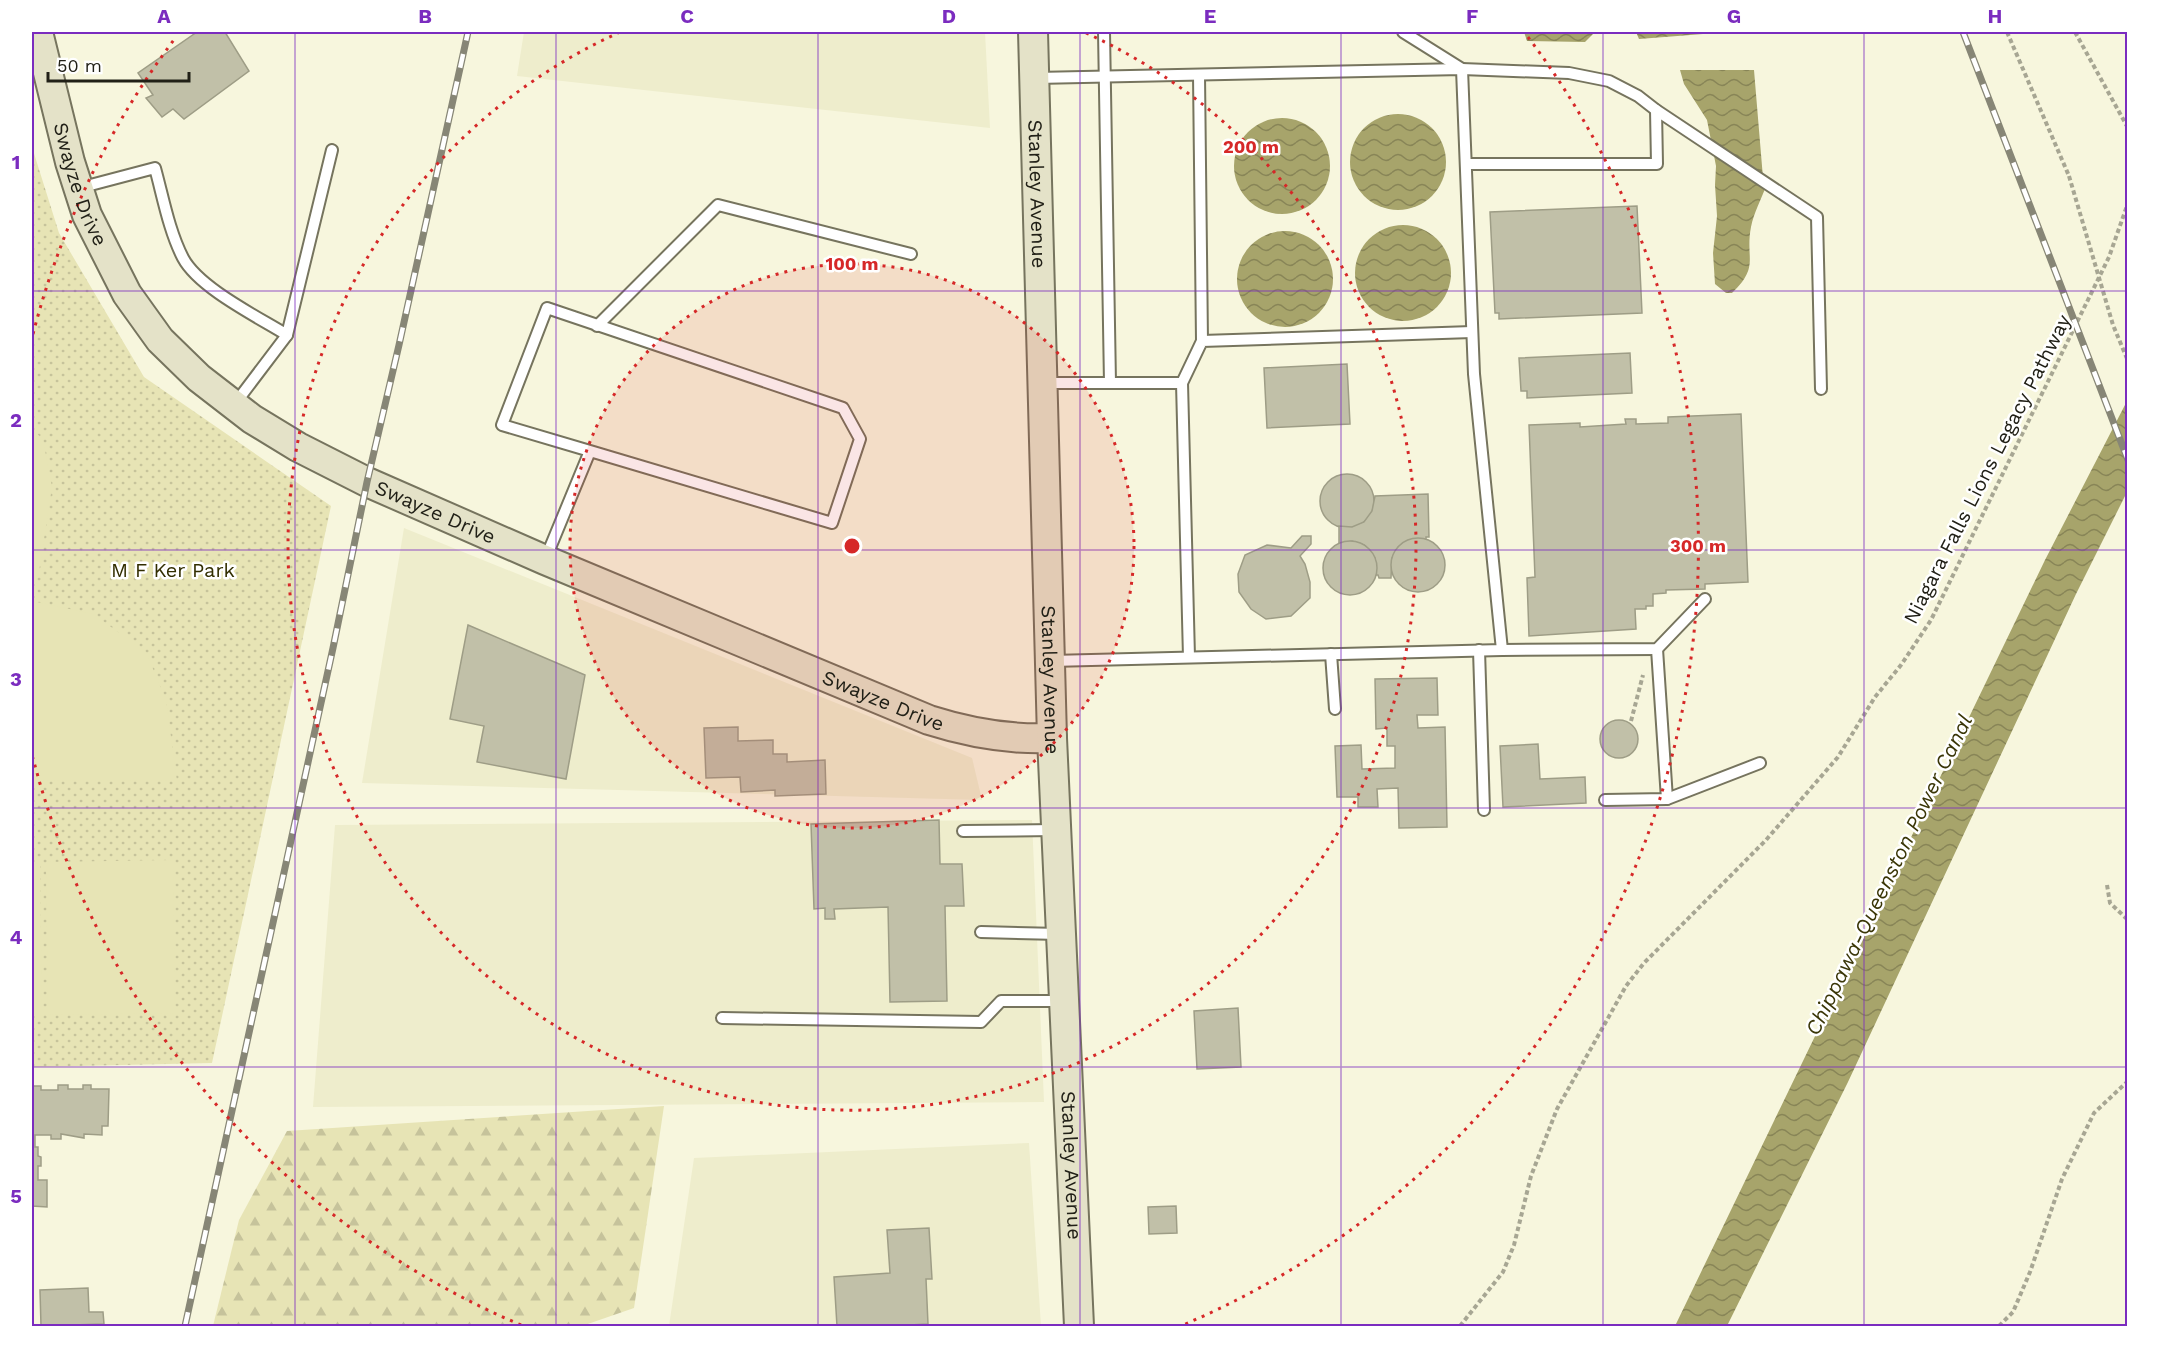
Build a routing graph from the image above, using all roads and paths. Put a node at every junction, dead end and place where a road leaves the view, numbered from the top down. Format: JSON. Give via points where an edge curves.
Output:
{"nodes":[{"id":1,"x":38,"y":32,"type":"edge"},
{"id":2,"x":1033,"y":32,"type":"edge"},
{"id":3,"x":1104,"y":32,"type":"edge"},
{"id":4,"x":1403,"y":32,"type":"edge"},
{"id":5,"x":2007,"y":32,"type":"edge"},
{"id":6,"x":2075,"y":32,"type":"edge"},
{"id":7,"x":1462,"y":69,"type":"junction"},
{"id":8,"x":1199,"y":75,"type":"junction"},
{"id":9,"x":1105,"y":77,"type":"junction"},
{"id":10,"x":1034,"y":78,"type":"junction"},
{"id":11,"x":1656,"y":110,"type":"junction"},
{"id":12,"x":2127,"y":128,"type":"edge"},
{"id":13,"x":332,"y":150,"type":"dead end"},
{"id":14,"x":1466,"y":165,"type":"junction"},
{"id":15,"x":78,"y":188,"type":"junction"},
{"id":16,"x":2127,"y":203,"type":"edge"},
{"id":17,"x":911,"y":254,"type":"dead end"},
{"id":18,"x":597,"y":326,"type":"junction"},
{"id":19,"x":1472,"y":332,"type":"junction"},
{"id":20,"x":287,"y":335,"type":"junction"},
{"id":21,"x":1202,"y":341,"type":"junction"},
{"id":22,"x":2127,"y":361,"type":"edge"},
{"id":23,"x":1041,"y":383,"type":"junction"},
{"id":24,"x":1110,"y":383,"type":"junction"},
{"id":25,"x":1182,"y":383,"type":"junction"},
{"id":26,"x":1821,"y":389,"type":"dead end"},
{"id":27,"x":234,"y":405,"type":"junction"},
{"id":28,"x":590,"y":451,"type":"junction"},
{"id":29,"x":545,"y":560,"type":"junction"},
{"id":30,"x":1705,"y":599,"type":"dead end"},
{"id":31,"x":1657,"y":649,"type":"junction"},
{"id":32,"x":1479,"y":650,"type":"junction"},
{"id":33,"x":1502,"y":650,"type":"junction"},
{"id":34,"x":1331,"y":654,"type":"junction"},
{"id":35,"x":1188,"y":657,"type":"junction"},
{"id":36,"x":1051,"y":661,"type":"junction"},
{"id":37,"x":1658,"y":667,"type":"junction"},
{"id":38,"x":1335,"y":709,"type":"dead end"},
{"id":39,"x":1631,"y":721,"type":"dead end"},
{"id":40,"x":1052,"y":738,"type":"junction"},
{"id":41,"x":1760,"y":763,"type":"dead end"},
{"id":42,"x":1667,"y":799,"type":"junction"},
{"id":43,"x":1605,"y":800,"type":"dead end"},
{"id":44,"x":1484,"y":810,"type":"dead end"},
{"id":45,"x":1056,"y":830,"type":"junction"},
{"id":46,"x":963,"y":831,"type":"dead end"},
{"id":47,"x":2107,"y":885,"type":"dead end"},
{"id":48,"x":2127,"y":920,"type":"edge"},
{"id":49,"x":981,"y":932,"type":"dead end"},
{"id":50,"x":1060,"y":934,"type":"junction"},
{"id":51,"x":1064,"y":1000,"type":"junction"},
{"id":52,"x":722,"y":1018,"type":"dead end"},
{"id":53,"x":2127,"y":1081,"type":"edge"},
{"id":54,"x":1079,"y":1326,"type":"edge"},
{"id":55,"x":1460,"y":1326,"type":"edge"},
{"id":56,"x":1999,"y":1326,"type":"edge"}],
"edges":[{"from":1,"to":15,"type":"street","name":"Swayze Drive"},
{"from":2,"to":10,"type":"street","name":"Stanley Avenue"},
{"from":3,"to":9,"type":"lane"},
{"from":4,"to":7,"type":"lane"},
{"from":5,"to":22,"type":"path","bridge":true,"via":[[2069,176],[2112,325]]},
{"from":6,"to":12,"type":"path"},
{"from":7,"to":8,"type":"lane"},
{"from":7,"to":11,"type":"lane","via":[[1569,73],[1609,81]]},
{"from":7,"to":14,"type":"lane"},
{"from":8,"to":9,"type":"lane"},
{"from":8,"to":21,"type":"lane"},
{"from":9,"to":10,"type":"lane"},
{"from":9,"to":24,"type":"lane"},
{"from":10,"to":23,"type":"street","name":"Stanley Avenue"},
{"from":11,"to":14,"type":"lane","via":[[1657,164]]},
{"from":11,"to":26,"type":"lane","via":[[1817,217]]},
{"from":13,"to":20,"type":"lane"},
{"from":14,"to":19,"type":"lane"},
{"from":15,"to":20,"type":"lane","via":[[155,168],[183,259],[210,288]]},
{"from":15,"to":27,"type":"street","name":"Swayze Drive","via":[[87,215],[127,294],[153,331],[199,378]]},
{"from":16,"to":55,"type":"path","name":"Niagara Falls Lions Legacy Pathway","via":[[2109,257],[1932,620],[1875,697],[1838,757],[1766,840],[1626,986],[1557,1109],[1531,1176],[1503,1272]]},
{"from":17,"to":18,"type":"lane","via":[[718,205]]},
{"from":18,"to":28,"type":"lane","via":[[546,308],[502,425]]},
{"from":18,"to":28,"type":"lane","via":[[843,408],[860,439],[832,523]]},
{"from":19,"to":21,"type":"lane"},
{"from":19,"to":33,"type":"lane"},
{"from":20,"to":27,"type":"lane"},
{"from":21,"to":25,"type":"lane"},
{"from":23,"to":24,"type":"lane"},
{"from":23,"to":36,"type":"street","name":"Stanley Avenue"},
{"from":24,"to":25,"type":"lane"},
{"from":25,"to":35,"type":"lane"},
{"from":27,"to":29,"type":"street","name":"Swayze Drive","via":[[298,447],[367,482]]},
{"from":28,"to":29,"type":"lane"},
{"from":29,"to":40,"type":"street","name":"Swayze Drive","via":[[929,720],[963,731],[1025,739]]},
{"from":30,"to":31,"type":"lane"},
{"from":31,"to":33,"type":"lane"},
{"from":31,"to":37,"type":"lane"},
{"from":32,"to":33,"type":"lane"},
{"from":32,"to":34,"type":"lane"},
{"from":32,"to":44,"type":"lane"},
{"from":34,"to":35,"type":"lane"},
{"from":34,"to":38,"type":"lane"},
{"from":35,"to":36,"type":"lane"},
{"from":36,"to":40,"type":"street","name":"Stanley Avenue"},
{"from":37,"to":39,"type":"path","via":[[1644,675]]},
{"from":37,"to":42,"type":"lane"},
{"from":40,"to":45,"type":"street","name":"Stanley Avenue"},
{"from":41,"to":42,"type":"lane"},
{"from":42,"to":43,"type":"lane"},
{"from":45,"to":46,"type":"lane"},
{"from":45,"to":50,"type":"street","name":"Stanley Avenue"},
{"from":47,"to":48,"type":"path","via":[[2110,903]]},
{"from":49,"to":50,"type":"lane"},
{"from":50,"to":51,"type":"street","name":"Stanley Avenue"},
{"from":51,"to":52,"type":"lane","via":[[1001,1001],[981,1022]]},
{"from":51,"to":54,"type":"street","name":"Stanley Avenue"},
{"from":53,"to":56,"type":"path","via":[[2094,1113],[2062,1179],[2013,1312]]}]}
